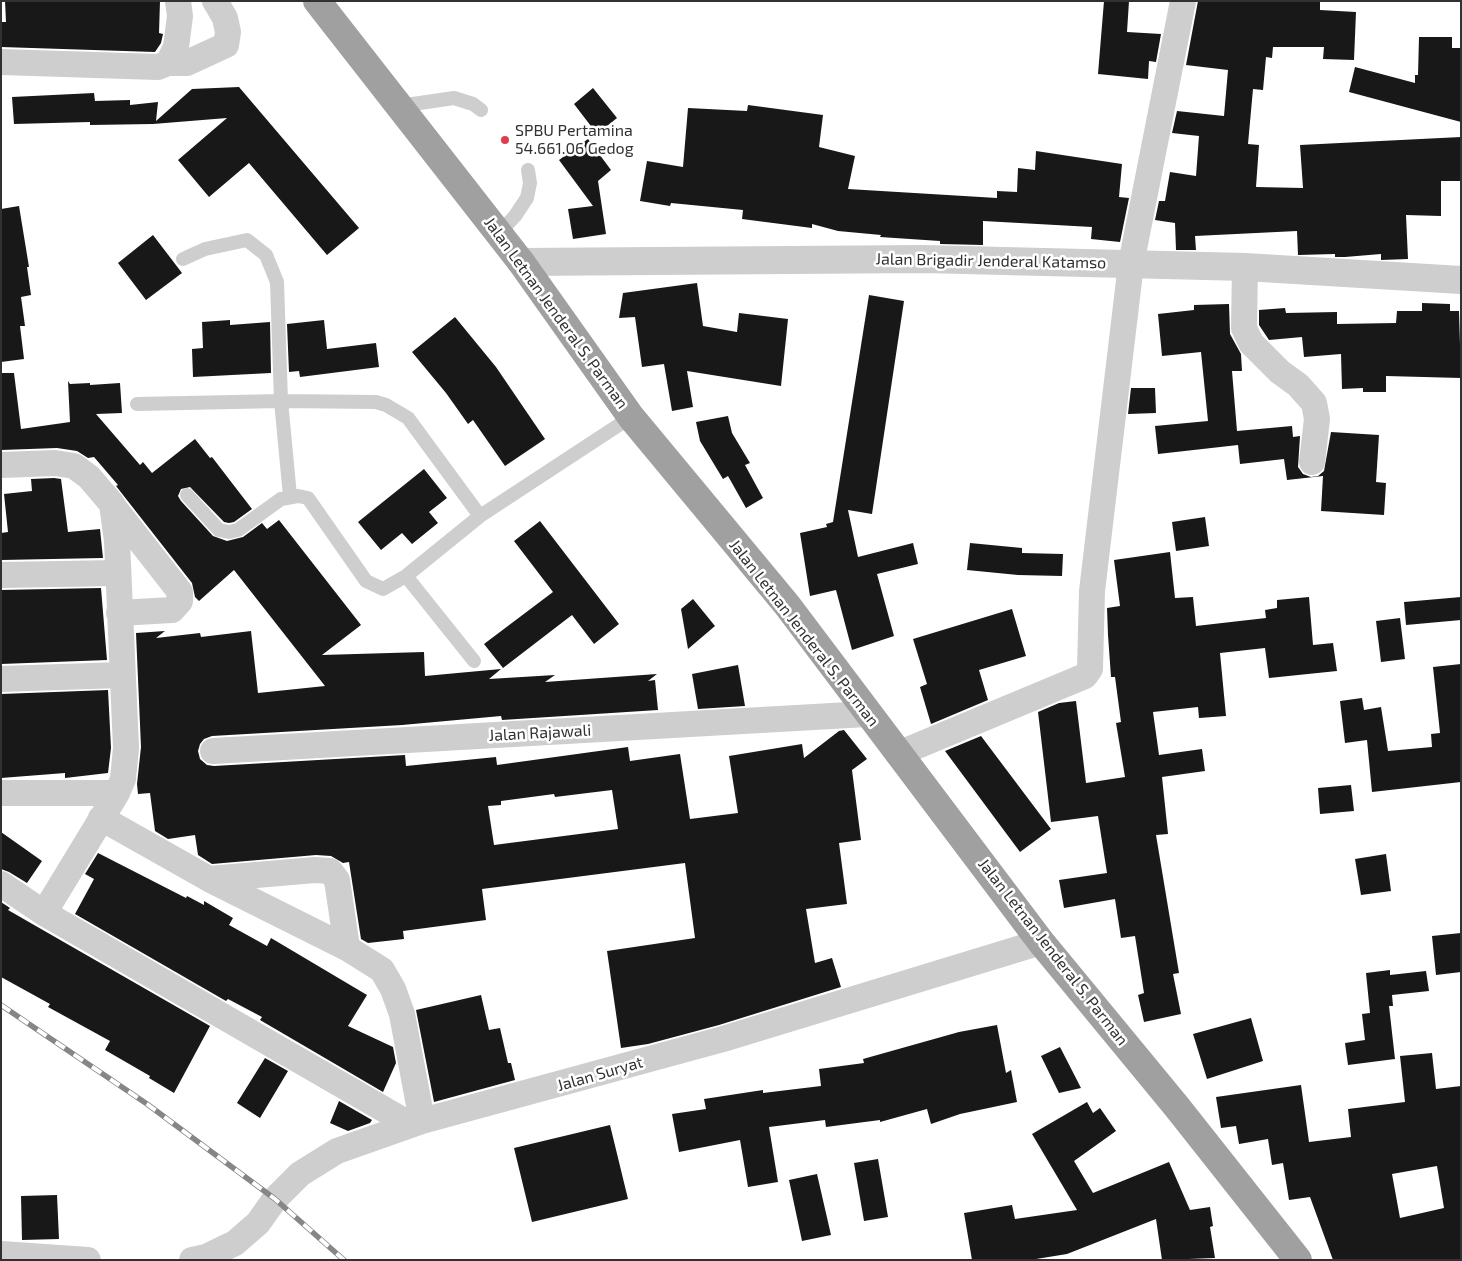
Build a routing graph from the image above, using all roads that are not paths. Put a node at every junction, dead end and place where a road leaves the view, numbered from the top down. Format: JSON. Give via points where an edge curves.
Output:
{"nodes":[{"id":1,"x":178,"y":1,"type":"edge"},
{"id":2,"x":215,"y":1,"type":"edge"},
{"id":3,"x":317,"y":1,"type":"edge"},
{"id":4,"x":1184,"y":1,"type":"edge"},
{"id":5,"x":1,"y":62,"type":"edge"},
{"id":6,"x":168,"y":63,"type":"junction"},
{"id":7,"x":399,"y":106,"type":"junction"},
{"id":8,"x":481,"y":110,"type":"dead end"},
{"id":9,"x":528,"y":170,"type":"dead end"},
{"id":10,"x":499,"y":233,"type":"junction"},
{"id":11,"x":183,"y":259,"type":"dead end"},
{"id":12,"x":521,"y":262,"type":"junction"},
{"id":13,"x":1131,"y":264,"type":"junction"},
{"id":14,"x":1245,"y":267,"type":"junction"},
{"id":15,"x":1461,"y":280,"type":"edge"},
{"id":16,"x":281,"y":401,"type":"junction"},
{"id":17,"x":138,"y":404,"type":"dead end"},
{"id":18,"x":631,"y":417,"type":"junction"},
{"id":19,"x":1312,"y":462,"type":"dead end"},
{"id":20,"x":1,"y":465,"type":"edge"},
{"id":21,"x":187,"y":495,"type":"dead end"},
{"id":22,"x":290,"y":496,"type":"junction"},
{"id":23,"x":112,"y":504,"type":"junction"},
{"id":24,"x":480,"y":516,"type":"junction"},
{"id":25,"x":117,"y":573,"type":"junction"},
{"id":26,"x":1,"y":575,"type":"edge"},
{"id":27,"x":406,"y":576,"type":"junction"},
{"id":28,"x":119,"y":613,"type":"junction"},
{"id":29,"x":474,"y":661,"type":"dead end"},
{"id":30,"x":122,"y":675,"type":"junction"},
{"id":31,"x":1,"y":679,"type":"edge"},
{"id":32,"x":867,"y":714,"type":"junction"},
{"id":33,"x":212,"y":751,"type":"dead end"},
{"id":34,"x":898,"y":754,"type":"junction"},
{"id":35,"x":1,"y":793,"type":"edge"},
{"id":36,"x":117,"y":793,"type":"junction"},
{"id":37,"x":101,"y":818,"type":"junction"},
{"id":38,"x":209,"y":879,"type":"junction"},
{"id":39,"x":1,"y":884,"type":"edge"},
{"id":40,"x":44,"y":913,"type":"junction"},
{"id":41,"x":1041,"y":942,"type":"junction"},
{"id":42,"x":347,"y":948,"type":"junction"},
{"id":43,"x":417,"y":1123,"type":"junction"},
{"id":44,"x":1,"y":1254,"type":"edge"},
{"id":45,"x":88,"y":1260,"type":"edge"},
{"id":46,"x":192,"y":1260,"type":"edge"},
{"id":47,"x":1298,"y":1260,"type":"edge"}],
"edges":[{"from":1,"to":6,"type":"street","via":[[180,16],[176,47]]},
{"from":2,"to":6,"type":"street","via":[[225,18],[226,45],[187,63]]},
{"from":3,"to":7,"type":"highway","name":"Jalan Letnan Jenderal S. Parman"},
{"from":4,"to":13,"type":"street"},
{"from":5,"to":6,"type":"street","via":[[158,67]]},
{"from":7,"to":8,"type":"lane","via":[[454,98]]},
{"from":7,"to":10,"type":"highway","name":"Jalan Letnan Jenderal S. Parman"},
{"from":9,"to":10,"type":"lane","via":[[527,198]]},
{"from":10,"to":12,"type":"highway","name":"Jalan Letnan Jenderal S. Parman"},
{"from":11,"to":16,"type":"lane","via":[[247,240],[266,255],[278,282]]},
{"from":12,"to":13,"type":"street","name":"Jalan Brigadir Jenderal Katamso","via":[[924,259]]},
{"from":12,"to":18,"type":"highway","name":"Jalan Letnan Jenderal S. Parman"},
{"from":13,"to":14,"type":"street","name":"Jalan Brigadir Jenderal Katamso"},
{"from":13,"to":34,"type":"street","via":[[1092,592],[1091,662],[1086,674]]},
{"from":14,"to":15,"type":"street","name":"Jalan Brigadir Jenderal Katamso"},
{"from":14,"to":19,"type":"street","via":[[1244,328],[1251,343],[1314,402],[1317,420]]},
{"from":16,"to":17,"type":"lane"},
{"from":16,"to":22,"type":"lane"},
{"from":16,"to":24,"type":"lane","via":[[376,402],[396,411],[408,418]]},
{"from":18,"to":24,"type":"lane"},
{"from":18,"to":32,"type":"highway","name":"Jalan Letnan Jenderal S. Parman","via":[[787,605]]},
{"from":20,"to":23,"type":"street","via":[[55,463],[74,466],[89,477]]},
{"from":21,"to":22,"type":"lane","via":[[219,530],[229,532],[238,530]]},
{"from":22,"to":27,"type":"lane","via":[[308,498],[366,581],[383,589]]},
{"from":23,"to":25,"type":"street"},
{"from":23,"to":28,"type":"street","via":[[180,592],[180,601],[172,610]]},
{"from":24,"to":27,"type":"lane"},
{"from":25,"to":26,"type":"street"},
{"from":25,"to":28,"type":"street"},
{"from":27,"to":29,"type":"lane"},
{"from":28,"to":30,"type":"street"},
{"from":30,"to":31,"type":"street"},
{"from":30,"to":36,"type":"street","via":[[126,765]]},
{"from":32,"to":33,"type":"street","name":"Jalan Rajawali"},
{"from":32,"to":34,"type":"highway","name":"Jalan Letnan Jenderal S. Parman"},
{"from":34,"to":41,"type":"highway","name":"Jalan Letnan Jenderal S. Parman"},
{"from":35,"to":36,"type":"street"},
{"from":36,"to":37,"type":"street"},
{"from":37,"to":38,"type":"street"},
{"from":37,"to":40,"type":"street"},
{"from":38,"to":42,"type":"street"},
{"from":38,"to":42,"type":"street","via":[[330,871],[337,880]]},
{"from":39,"to":40,"type":"street"},
{"from":40,"to":43,"type":"street"},
{"from":41,"to":43,"type":"street","name":"Jalan Suryat","via":[[723,1040]]},
{"from":41,"to":47,"type":"highway","name":"Jalan Letnan Jenderal S. Parman"},
{"from":42,"to":43,"type":"street","via":[[382,970],[393,989],[402,1014]]},
{"from":43,"to":46,"type":"street","name":"Jalan Suryat","via":[[337,1151],[300,1174],[274,1200],[258,1223],[235,1243]]},
{"from":44,"to":45,"type":"street"}]}
